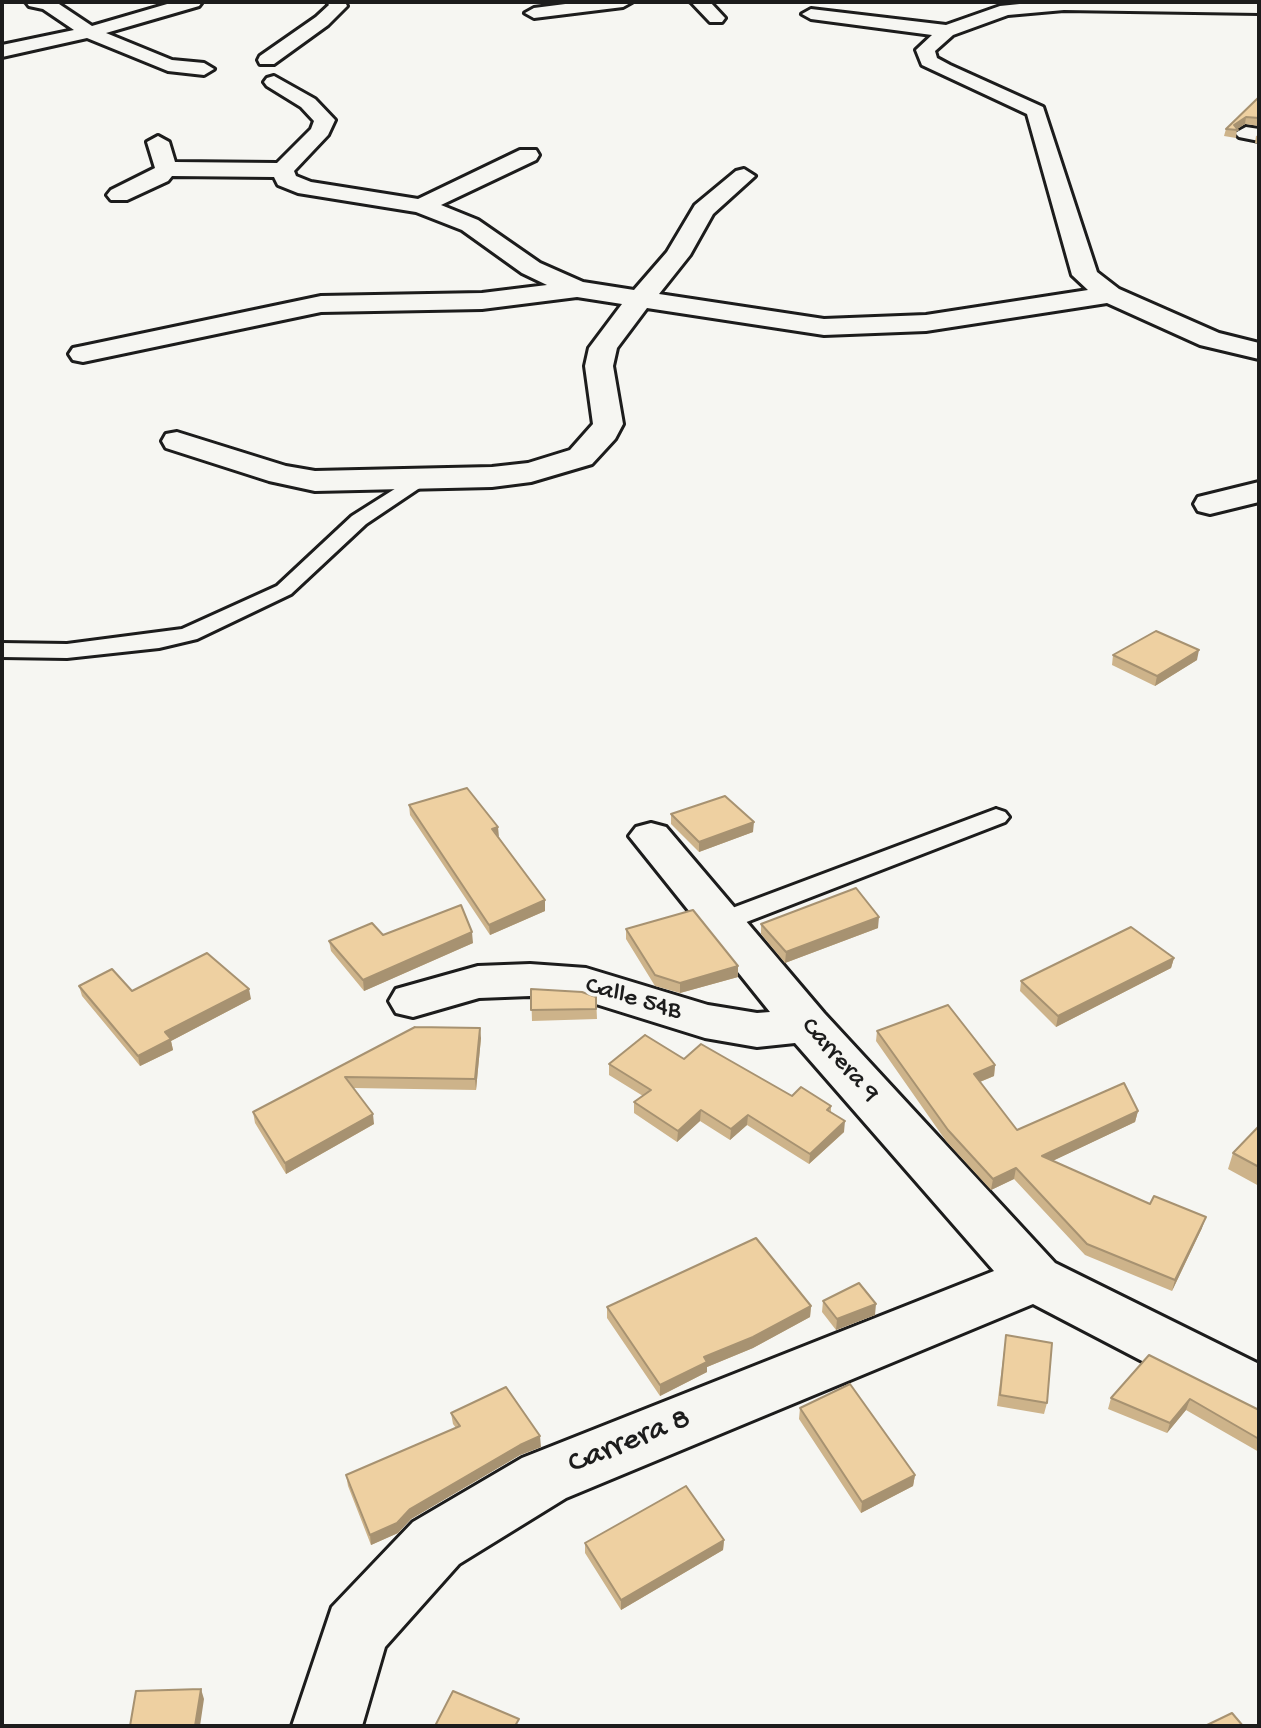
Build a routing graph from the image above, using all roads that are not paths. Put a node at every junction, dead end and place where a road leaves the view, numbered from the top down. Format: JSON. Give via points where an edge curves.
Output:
{"nodes":[{"id":1,"x":35,"y":2,"type":"edge"},
{"id":2,"x":193,"y":2,"type":"edge"},
{"id":3,"x":336,"y":2,"type":"edge"},
{"id":4,"x":623,"y":2,"type":"edge"},
{"id":5,"x":700,"y":2,"type":"edge"},
{"id":6,"x":968,"y":2,"type":"edge"},
{"id":7,"x":1170,"y":5,"type":"edge"},
{"id":8,"x":1259,"y":8,"type":"edge"},
{"id":9,"x":534,"y":13,"type":"dead end"},
{"id":10,"x":811,"y":14,"type":"dead end"},
{"id":11,"x":716,"y":18,"type":"dead end"},
{"id":12,"x":976,"y":21,"type":"junction"},
{"id":13,"x":947,"y":31,"type":"junction"},
{"id":14,"x":89,"y":32,"type":"junction"},
{"id":15,"x":2,"y":51,"type":"edge"},
{"id":16,"x":204,"y":69,"type":"dead end"},
{"id":17,"x":158,"y":142,"type":"dead end"},
{"id":18,"x":528,"y":155,"type":"dead end"},
{"id":19,"x":166,"y":169,"type":"junction"},
{"id":20,"x":283,"y":170,"type":"junction"},
{"id":21,"x":744,"y":176,"type":"dead end"},
{"id":22,"x":119,"y":195,"type":"dead end"},
{"id":23,"x":421,"y":206,"type":"junction"},
{"id":24,"x":577,"y":289,"type":"junction"},
{"id":25,"x":1110,"y":295,"type":"junction"},
{"id":26,"x":639,"y":300,"type":"junction"},
{"id":27,"x":1259,"y":351,"type":"edge"},
{"id":28,"x":83,"y":354,"type":"dead end"},
{"id":29,"x":177,"y":441,"type":"dead end"},
{"id":30,"x":420,"y":479,"type":"junction"},
{"id":31,"x":1259,"y":492,"type":"edge"},
{"id":32,"x":1210,"y":504,"type":"dead end"},
{"id":33,"x":2,"y":650,"type":"edge"},
{"id":34,"x":996,"y":817,"type":"dead end"},
{"id":35,"x":651,"y":836,"type":"dead end"},
{"id":36,"x":721,"y":922,"type":"junction"},
{"id":37,"x":413,"y":1001,"type":"dead end"},
{"id":38,"x":807,"y":1025,"type":"junction"},
{"id":39,"x":1035,"y":1279,"type":"junction"},
{"id":40,"x":1259,"y":1393,"type":"edge"},
{"id":41,"x":327,"y":1726,"type":"edge"}],
"edges":[{"from":1,"to":14,"type":"street","via":[[49,5]]},
{"from":2,"to":14,"type":"street"},
{"from":3,"to":20,"type":"street","via":[[338,6],[270,71],[325,120],[321,131]]},
{"from":4,"to":9,"type":"street"},
{"from":5,"to":11,"type":"street"},
{"from":6,"to":12,"type":"street"},
{"from":7,"to":8,"type":"street"},
{"from":7,"to":12,"type":"street","via":[[1064,5],[1006,10]]},
{"from":10,"to":13,"type":"street"},
{"from":12,"to":13,"type":"street"},
{"from":13,"to":25,"type":"street","via":[[925,50],[929,61],[1036,111],[1085,275]]},
{"from":14,"to":15,"type":"street"},
{"from":14,"to":16,"type":"street","via":[[168,65]]},
{"from":17,"to":19,"type":"street"},
{"from":18,"to":23,"type":"street"},
{"from":19,"to":20,"type":"street"},
{"from":19,"to":22,"type":"street"},
{"from":20,"to":23,"type":"street","via":[[286,180],[306,188]]},
{"from":21,"to":26,"type":"street","via":[[703,210],[678,255]]},
{"from":23,"to":24,"type":"street","via":[[470,225],[531,268]]},
{"from":24,"to":26,"type":"street"},
{"from":24,"to":28,"type":"street","via":[[482,301],[321,304]]},
{"from":25,"to":26,"type":"street","via":[[926,323],[824,327]]},
{"from":25,"to":27,"type":"street","via":[[1210,339]]},
{"from":26,"to":30,"type":"street","via":[[603,348],[599,366],[608,424],[581,457],[531,472]]},
{"from":29,"to":30,"type":"street","via":[[300,479]]},
{"from":30,"to":33,"type":"lane","via":[[359,520],[284,590],[189,634],[67,651]]},
{"from":31,"to":32,"type":"street"},
{"from":34,"to":36,"type":"lane"},
{"from":35,"to":36,"type":"street","name":"Carrera 9"},
{"from":36,"to":38,"type":"street","name":"Carrera 9"},
{"from":37,"to":38,"type":"street","name":"Calle 54B","via":[[478,982],[530,980],[586,984],[705,1021],[757,1030]]},
{"from":38,"to":39,"type":"street","name":"Carrera 9"},
{"from":39,"to":40,"type":"street"},
{"from":39,"to":41,"type":"street","name":"Carrera 8","via":[[544,1478],[436,1543],[356,1630]]}]}
